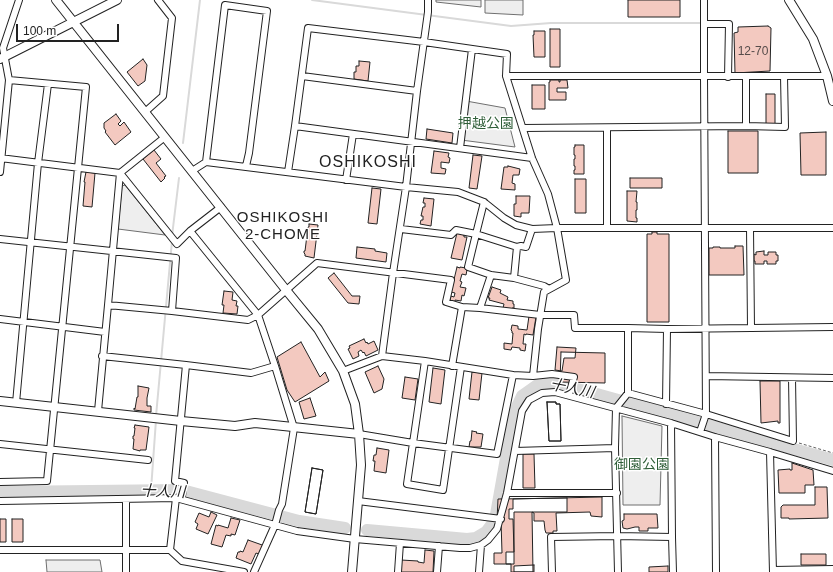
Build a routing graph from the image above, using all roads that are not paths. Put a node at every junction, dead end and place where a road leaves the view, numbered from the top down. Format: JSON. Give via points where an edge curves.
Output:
{"nodes":[{"id":1,"x":19,"y":0,"type":"edge"},
{"id":2,"x":56,"y":0,"type":"edge"},
{"id":3,"x":116,"y":0,"type":"edge"},
{"id":4,"x":158,"y":0,"type":"edge"},
{"id":5,"x":428,"y":0,"type":"edge"},
{"id":6,"x":704,"y":0,"type":"edge"},
{"id":7,"x":789,"y":0,"type":"edge"},
{"id":8,"x":73,"y":22,"type":"junction"},
{"id":9,"x":705,"y":24,"type":"junction"},
{"id":10,"x":424,"y":42,"type":"junction"},
{"id":11,"x":472,"y":49,"type":"junction"},
{"id":12,"x":2,"y":58,"type":"edge"},
{"id":13,"x":302,"y":76,"type":"junction"},
{"id":14,"x":506,"y":76,"type":"junction"},
{"id":15,"x":704,"y":76,"type":"junction"},
{"id":16,"x":784,"y":76,"type":"junction"},
{"id":17,"x":830,"y":76,"type":"edge"},
{"id":18,"x":728,"y":77,"type":"junction"},
{"id":19,"x":746,"y":77,"type":"junction"},
{"id":20,"x":9,"y":80,"type":"junction"},
{"id":21,"x":48,"y":84,"type":"junction"},
{"id":22,"x":418,"y":91,"type":"junction"},
{"id":23,"x":833,"y":101,"type":"edge"},
{"id":24,"x":145,"y":112,"type":"junction"},
{"id":25,"x":295,"y":126,"type":"junction"},
{"id":26,"x":746,"y":126,"type":"junction"},
{"id":27,"x":705,"y":127,"type":"junction"},
{"id":28,"x":523,"y":128,"type":"junction"},
{"id":29,"x":607,"y":128,"type":"junction"},
{"id":30,"x":353,"y":134,"type":"junction"},
{"id":31,"x":165,"y":137,"type":"junction"},
{"id":32,"x":412,"y":142,"type":"junction"},
{"id":33,"x":460,"y":148,"type":"junction"},
{"id":34,"x":1,"y":158,"type":"edge"},
{"id":35,"x":532,"y":158,"type":"junction"},
{"id":36,"x":206,"y":162,"type":"junction"},
{"id":37,"x":38,"y":163,"type":"junction"},
{"id":38,"x":246,"y":166,"type":"junction"},
{"id":39,"x":78,"y":167,"type":"junction"},
{"id":40,"x":192,"y":171,"type":"junction"},
{"id":41,"x":0,"y":172,"type":"edge"},
{"id":42,"x":288,"y":172,"type":"junction"},
{"id":43,"x":120,"y":173,"type":"junction"},
{"id":44,"x":346,"y":180,"type":"junction"},
{"id":45,"x":406,"y":187,"type":"junction"},
{"id":46,"x":484,"y":202,"type":"junction"},
{"id":47,"x":221,"y":207,"type":"junction"},
{"id":48,"x":557,"y":228,"type":"junction"},
{"id":49,"x":607,"y":228,"type":"junction"},
{"id":50,"x":704,"y":228,"type":"junction"},
{"id":51,"x":750,"y":228,"type":"junction"},
{"id":52,"x":833,"y":228,"type":"edge"},
{"id":53,"x":401,"y":229,"type":"junction"},
{"id":54,"x":532,"y":229,"type":"junction"},
{"id":55,"x":190,"y":231,"type":"junction"},
{"id":56,"x":476,"y":234,"type":"junction"},
{"id":57,"x":0,"y":239,"type":"edge"},
{"id":58,"x":31,"y":242,"type":"junction"},
{"id":59,"x":176,"y":243,"type":"junction"},
{"id":60,"x":70,"y":246,"type":"junction"},
{"id":61,"x":517,"y":247,"type":"junction"},
{"id":62,"x":113,"y":251,"type":"junction"},
{"id":63,"x":172,"y":258,"type":"junction"},
{"id":64,"x":393,"y":273,"type":"junction"},
{"id":65,"x":491,"y":275,"type":"junction"},
{"id":66,"x":514,"y":278,"type":"junction"},
{"id":67,"x":549,"y":289,"type":"junction"},
{"id":68,"x":286,"y":290,"type":"junction"},
{"id":69,"x":108,"y":304,"type":"junction"},
{"id":70,"x":462,"y":307,"type":"junction"},
{"id":71,"x":480,"y":308,"type":"junction"},
{"id":72,"x":168,"y":310,"type":"junction"},
{"id":73,"x":258,"y":315,"type":"junction"},
{"id":74,"x":540,"y":315,"type":"junction"},
{"id":75,"x":0,"y":319,"type":"edge"},
{"id":76,"x":24,"y":322,"type":"junction"},
{"id":77,"x":62,"y":327,"type":"junction"},
{"id":78,"x":833,"y":327,"type":"edge"},
{"id":79,"x":628,"y":328,"type":"junction"},
{"id":80,"x":705,"y":328,"type":"junction"},
{"id":81,"x":751,"y":328,"type":"junction"},
{"id":82,"x":667,"y":329,"type":"junction"},
{"id":83,"x":105,"y":332,"type":"junction"},
{"id":84,"x":102,"y":356,"type":"junction"},
{"id":85,"x":382,"y":356,"type":"junction"},
{"id":86,"x":424,"y":361,"type":"junction"},
{"id":87,"x":186,"y":365,"type":"junction"},
{"id":88,"x":275,"y":366,"type":"junction"},
{"id":89,"x":452,"y":366,"type":"junction"},
{"id":90,"x":461,"y":367,"type":"junction"},
{"id":91,"x":343,"y":371,"type":"junction"},
{"id":92,"x":513,"y":375,"type":"junction"},
{"id":93,"x":533,"y":376,"type":"junction"},
{"id":94,"x":706,"y":376,"type":"junction"},
{"id":95,"x":792,"y":378,"type":"junction"},
{"id":96,"x":833,"y":378,"type":"edge"},
{"id":97,"x":569,"y":394,"type":"junction"},
{"id":98,"x":626,"y":395,"type":"junction"},
{"id":99,"x":0,"y":401,"type":"edge"},
{"id":100,"x":16,"y":403,"type":"junction"},
{"id":101,"x":666,"y":404,"type":"junction"},
{"id":102,"x":55,"y":407,"type":"junction"},
{"id":103,"x":617,"y":407,"type":"junction"},
{"id":104,"x":98,"y":411,"type":"junction"},
{"id":105,"x":705,"y":417,"type":"junction"},
{"id":106,"x":181,"y":421,"type":"junction"},
{"id":107,"x":671,"y":423,"type":"junction"},
{"id":108,"x":294,"y":428,"type":"junction"},
{"id":109,"x":700,"y":430,"type":"junction"},
{"id":110,"x":359,"y":434,"type":"junction"},
{"id":111,"x":714,"y":437,"type":"junction"},
{"id":112,"x":413,"y":443,"type":"junction"},
{"id":113,"x":0,"y":444,"type":"edge"},
{"id":114,"x":449,"y":448,"type":"junction"},
{"id":115,"x":616,"y":448,"type":"junction"},
{"id":116,"x":50,"y":450,"type":"junction"},
{"id":117,"x":515,"y":451,"type":"junction"},
{"id":118,"x":770,"y":452,"type":"junction"},
{"id":119,"x":148,"y":460,"type":"dead end"},
{"id":120,"x":833,"y":471,"type":"edge"},
{"id":121,"x":0,"y":482,"type":"edge"},
{"id":122,"x":507,"y":493,"type":"junction"},
{"id":123,"x":617,"y":493,"type":"junction"},
{"id":124,"x":179,"y":497,"type":"junction"},
{"id":125,"x":126,"y":499,"type":"junction"},
{"id":126,"x":0,"y":501,"type":"edge"},
{"id":127,"x":358,"y":501,"type":"junction"},
{"id":128,"x":499,"y":519,"type":"junction"},
{"id":129,"x":275,"y":523,"type":"junction"},
{"id":130,"x":617,"y":536,"type":"junction"},
{"id":131,"x":672,"y":537,"type":"junction"},
{"id":132,"x":355,"y":539,"type":"junction"},
{"id":133,"x":400,"y":543,"type":"junction"},
{"id":134,"x":481,"y":545,"type":"junction"},
{"id":135,"x":439,"y":546,"type":"junction"},
{"id":136,"x":0,"y":550,"type":"edge"},
{"id":137,"x":126,"y":550,"type":"junction"},
{"id":138,"x":170,"y":550,"type":"junction"},
{"id":139,"x":833,"y":569,"type":"edge"},
{"id":140,"x":773,"y":571,"type":"edge"},
{"id":141,"x":126,"y":572,"type":"edge"},
{"id":142,"x":244,"y":572,"type":"edge"},
{"id":143,"x":254,"y":572,"type":"edge"},
{"id":144,"x":352,"y":572,"type":"edge"},
{"id":145,"x":398,"y":572,"type":"edge"},
{"id":146,"x":437,"y":572,"type":"edge"},
{"id":147,"x":479,"y":572,"type":"edge"},
{"id":148,"x":552,"y":572,"type":"edge"},
{"id":149,"x":618,"y":572,"type":"edge"},
{"id":150,"x":673,"y":572,"type":"edge"},
{"id":151,"x":716,"y":572,"type":"edge"}],
"edges":[{"from":1,"to":12,"type":"street"},
{"from":2,"to":8,"type":"street"},
{"from":3,"to":8,"type":"street"},
{"from":4,"to":24,"type":"street","via":[[172,18],[166,72],[163,96]]},
{"from":5,"to":10,"type":"street"},
{"from":6,"to":9,"type":"street"},
{"from":7,"to":17,"type":"street","via":[[813,39]]},
{"from":8,"to":12,"type":"street"},
{"from":8,"to":24,"type":"street"},
{"from":9,"to":15,"type":"street"},
{"from":9,"to":18,"type":"street","via":[[730,24]]},
{"from":10,"to":11,"type":"street"},
{"from":10,"to":13,"type":"street","via":[[308,28]]},
{"from":10,"to":22,"type":"street"},
{"from":11,"to":14,"type":"street","via":[[506,54]]},
{"from":11,"to":33,"type":"street"},
{"from":12,"to":20,"type":"street"},
{"from":13,"to":22,"type":"street"},
{"from":13,"to":25,"type":"street"},
{"from":14,"to":15,"type":"street"},
{"from":14,"to":28,"type":"street"},
{"from":15,"to":18,"type":"street"},
{"from":15,"to":27,"type":"street"},
{"from":16,"to":17,"type":"street"},
{"from":16,"to":19,"type":"street"},
{"from":16,"to":26,"type":"street","via":[[785,127]]},
{"from":17,"to":23,"type":"street"},
{"from":18,"to":19,"type":"street"},
{"from":19,"to":26,"type":"street"},
{"from":20,"to":21,"type":"street"},
{"from":20,"to":34,"type":"street"},
{"from":21,"to":37,"type":"street"},
{"from":21,"to":39,"type":"street","via":[[86,87]]},
{"from":22,"to":32,"type":"street"},
{"from":24,"to":31,"type":"street"},
{"from":25,"to":30,"type":"street"},
{"from":25,"to":42,"type":"street"},
{"from":26,"to":27,"type":"street"},
{"from":27,"to":29,"type":"street"},
{"from":27,"to":50,"type":"street"},
{"from":28,"to":29,"type":"street"},
{"from":28,"to":35,"type":"street"},
{"from":29,"to":49,"type":"street"},
{"from":30,"to":32,"type":"street"},
{"from":30,"to":44,"type":"street"},
{"from":31,"to":40,"type":"street"},
{"from":31,"to":43,"type":"street"},
{"from":32,"to":33,"type":"street"},
{"from":32,"to":45,"type":"street"},
{"from":33,"to":35,"type":"street"},
{"from":34,"to":37,"type":"street"},
{"from":34,"to":41,"type":"street"},
{"from":35,"to":48,"type":"street","via":[[548,194]]},
{"from":36,"to":38,"type":"street"},
{"from":36,"to":38,"type":"street","via":[[225,5],[267,11]]},
{"from":36,"to":40,"type":"street"},
{"from":37,"to":39,"type":"street"},
{"from":37,"to":58,"type":"street"},
{"from":38,"to":42,"type":"street"},
{"from":39,"to":43,"type":"street"},
{"from":39,"to":60,"type":"street"},
{"from":40,"to":47,"type":"street"},
{"from":42,"to":44,"type":"street"},
{"from":43,"to":59,"type":"street"},
{"from":43,"to":62,"type":"street"},
{"from":44,"to":45,"type":"street"},
{"from":45,"to":46,"type":"street","via":[[458,192]]},
{"from":45,"to":53,"type":"street"},
{"from":46,"to":54,"type":"street","via":[[516,225]]},
{"from":46,"to":56,"type":"street"},
{"from":47,"to":55,"type":"street"},
{"from":47,"to":68,"type":"street"},
{"from":48,"to":49,"type":"street"},
{"from":48,"to":54,"type":"street"},
{"from":48,"to":67,"type":"street","via":[[566,280]]},
{"from":49,"to":50,"type":"street"},
{"from":50,"to":51,"type":"street"},
{"from":50,"to":80,"type":"street"},
{"from":51,"to":52,"type":"street"},
{"from":51,"to":81,"type":"street"},
{"from":53,"to":56,"type":"street","via":[[451,235],[456,230]]},
{"from":53,"to":64,"type":"street"},
{"from":54,"to":61,"type":"street","via":[[526,247]]},
{"from":55,"to":59,"type":"street"},
{"from":55,"to":73,"type":"street"},
{"from":56,"to":61,"type":"street"},
{"from":56,"to":65,"type":"street","via":[[468,267]]},
{"from":57,"to":58,"type":"street"},
{"from":58,"to":60,"type":"street"},
{"from":58,"to":76,"type":"street"},
{"from":59,"to":63,"type":"street"},
{"from":60,"to":62,"type":"street"},
{"from":60,"to":77,"type":"street"},
{"from":61,"to":66,"type":"street"},
{"from":62,"to":63,"type":"street"},
{"from":62,"to":69,"type":"street"},
{"from":63,"to":72,"type":"street"},
{"from":64,"to":68,"type":"street","via":[[317,263]]},
{"from":64,"to":70,"type":"street","via":[[451,280],[446,302]]},
{"from":64,"to":85,"type":"street"},
{"from":65,"to":66,"type":"street"},
{"from":65,"to":71,"type":"street"},
{"from":66,"to":67,"type":"street"},
{"from":67,"to":74,"type":"street","via":[[544,292]]},
{"from":68,"to":73,"type":"street"},
{"from":68,"to":91,"type":"street","via":[[318,329]]},
{"from":69,"to":72,"type":"street"},
{"from":69,"to":83,"type":"street"},
{"from":70,"to":71,"type":"street"},
{"from":70,"to":89,"type":"street"},
{"from":71,"to":74,"type":"street"},
{"from":72,"to":73,"type":"street","via":[[248,320]]},
{"from":73,"to":88,"type":"street"},
{"from":74,"to":79,"type":"street","via":[[574,315],[575,328]]},
{"from":74,"to":93,"type":"street"},
{"from":75,"to":76,"type":"street"},
{"from":76,"to":77,"type":"street"},
{"from":76,"to":100,"type":"street"},
{"from":77,"to":83,"type":"street"},
{"from":77,"to":102,"type":"street"},
{"from":78,"to":81,"type":"street"},
{"from":79,"to":82,"type":"street"},
{"from":79,"to":98,"type":"street"},
{"from":80,"to":81,"type":"street"},
{"from":80,"to":82,"type":"street"},
{"from":80,"to":94,"type":"street"},
{"from":82,"to":101,"type":"street"},
{"from":83,"to":84,"type":"street"},
{"from":84,"to":87,"type":"street"},
{"from":84,"to":104,"type":"street"},
{"from":85,"to":86,"type":"street"},
{"from":85,"to":91,"type":"street"},
{"from":86,"to":89,"type":"street"},
{"from":86,"to":112,"type":"street"},
{"from":87,"to":88,"type":"street","via":[[250,373]]},
{"from":87,"to":106,"type":"street"},
{"from":88,"to":108,"type":"street"},
{"from":89,"to":90,"type":"street"},
{"from":90,"to":92,"type":"street"},
{"from":90,"to":114,"type":"street"},
{"from":91,"to":110,"type":"street","via":[[355,404]]},
{"from":92,"to":93,"type":"street"},
{"from":92,"to":114,"type":"street","via":[[497,454]]},
{"from":93,"to":97,"type":"street","via":[[552,374],[574,378]]},
{"from":94,"to":95,"type":"street"},
{"from":94,"to":105,"type":"street"},
{"from":95,"to":96,"type":"street"},
{"from":95,"to":105,"type":"street","via":[[793,441]]},
{"from":97,"to":103,"type":"street"},
{"from":97,"to":117,"type":"street","via":[[542,393],[529,400],[522,411]]},
{"from":98,"to":101,"type":"street"},
{"from":98,"to":103,"type":"street"},
{"from":99,"to":100,"type":"street"},
{"from":100,"to":102,"type":"street"},
{"from":101,"to":105,"type":"street"},
{"from":102,"to":104,"type":"street"},
{"from":102,"to":116,"type":"street"},
{"from":103,"to":107,"type":"street"},
{"from":103,"to":115,"type":"street"},
{"from":104,"to":106,"type":"street"},
{"from":105,"to":109,"type":"street"},
{"from":106,"to":108,"type":"street","via":[[235,426],[254,423]]},
{"from":106,"to":124,"type":"street","via":[[175,481],[184,483]]},
{"from":107,"to":109,"type":"street"},
{"from":107,"to":131,"type":"street"},
{"from":108,"to":110,"type":"street"},
{"from":108,"to":129,"type":"street","via":[[282,504]]},
{"from":109,"to":111,"type":"street"},
{"from":110,"to":112,"type":"street"},
{"from":110,"to":127,"type":"street","via":[[361,465]]},
{"from":111,"to":118,"type":"street"},
{"from":111,"to":151,"type":"street"},
{"from":112,"to":114,"type":"street"},
{"from":112,"to":114,"type":"street","via":[[407,484],[443,490]]},
{"from":113,"to":116,"type":"street"},
{"from":115,"to":117,"type":"street"},
{"from":115,"to":123,"type":"street"},
{"from":116,"to":119,"type":"street"},
{"from":116,"to":121,"type":"street","via":[[47,481]]},
{"from":117,"to":122,"type":"street"},
{"from":118,"to":120,"type":"street"},
{"from":118,"to":140,"type":"street"},
{"from":122,"to":123,"type":"street"},
{"from":122,"to":128,"type":"street"},
{"from":123,"to":130,"type":"street"},
{"from":124,"to":125,"type":"street"},
{"from":124,"to":129,"type":"street"},
{"from":124,"to":138,"type":"street"},
{"from":125,"to":126,"type":"street"},
{"from":125,"to":137,"type":"street"},
{"from":127,"to":128,"type":"street"},
{"from":127,"to":132,"type":"street"},
{"from":128,"to":134,"type":"street","via":[[497,529]]},
{"from":129,"to":132,"type":"street","via":[[297,531]]},
{"from":129,"to":143,"type":"street"},
{"from":130,"to":131,"type":"street"},
{"from":130,"to":148,"type":"street","via":[[551,537]]},
{"from":130,"to":149,"type":"street"},
{"from":131,"to":150,"type":"street"},
{"from":132,"to":133,"type":"street"},
{"from":132,"to":144,"type":"street"},
{"from":133,"to":135,"type":"street"},
{"from":133,"to":145,"type":"street"},
{"from":134,"to":135,"type":"street","via":[[470,548]]},
{"from":134,"to":147,"type":"street"},
{"from":135,"to":146,"type":"street"},
{"from":136,"to":137,"type":"street"},
{"from":137,"to":138,"type":"street"},
{"from":137,"to":141,"type":"street"},
{"from":138,"to":142,"type":"street","via":[[182,561]]},
{"from":139,"to":140,"type":"street"}]}
